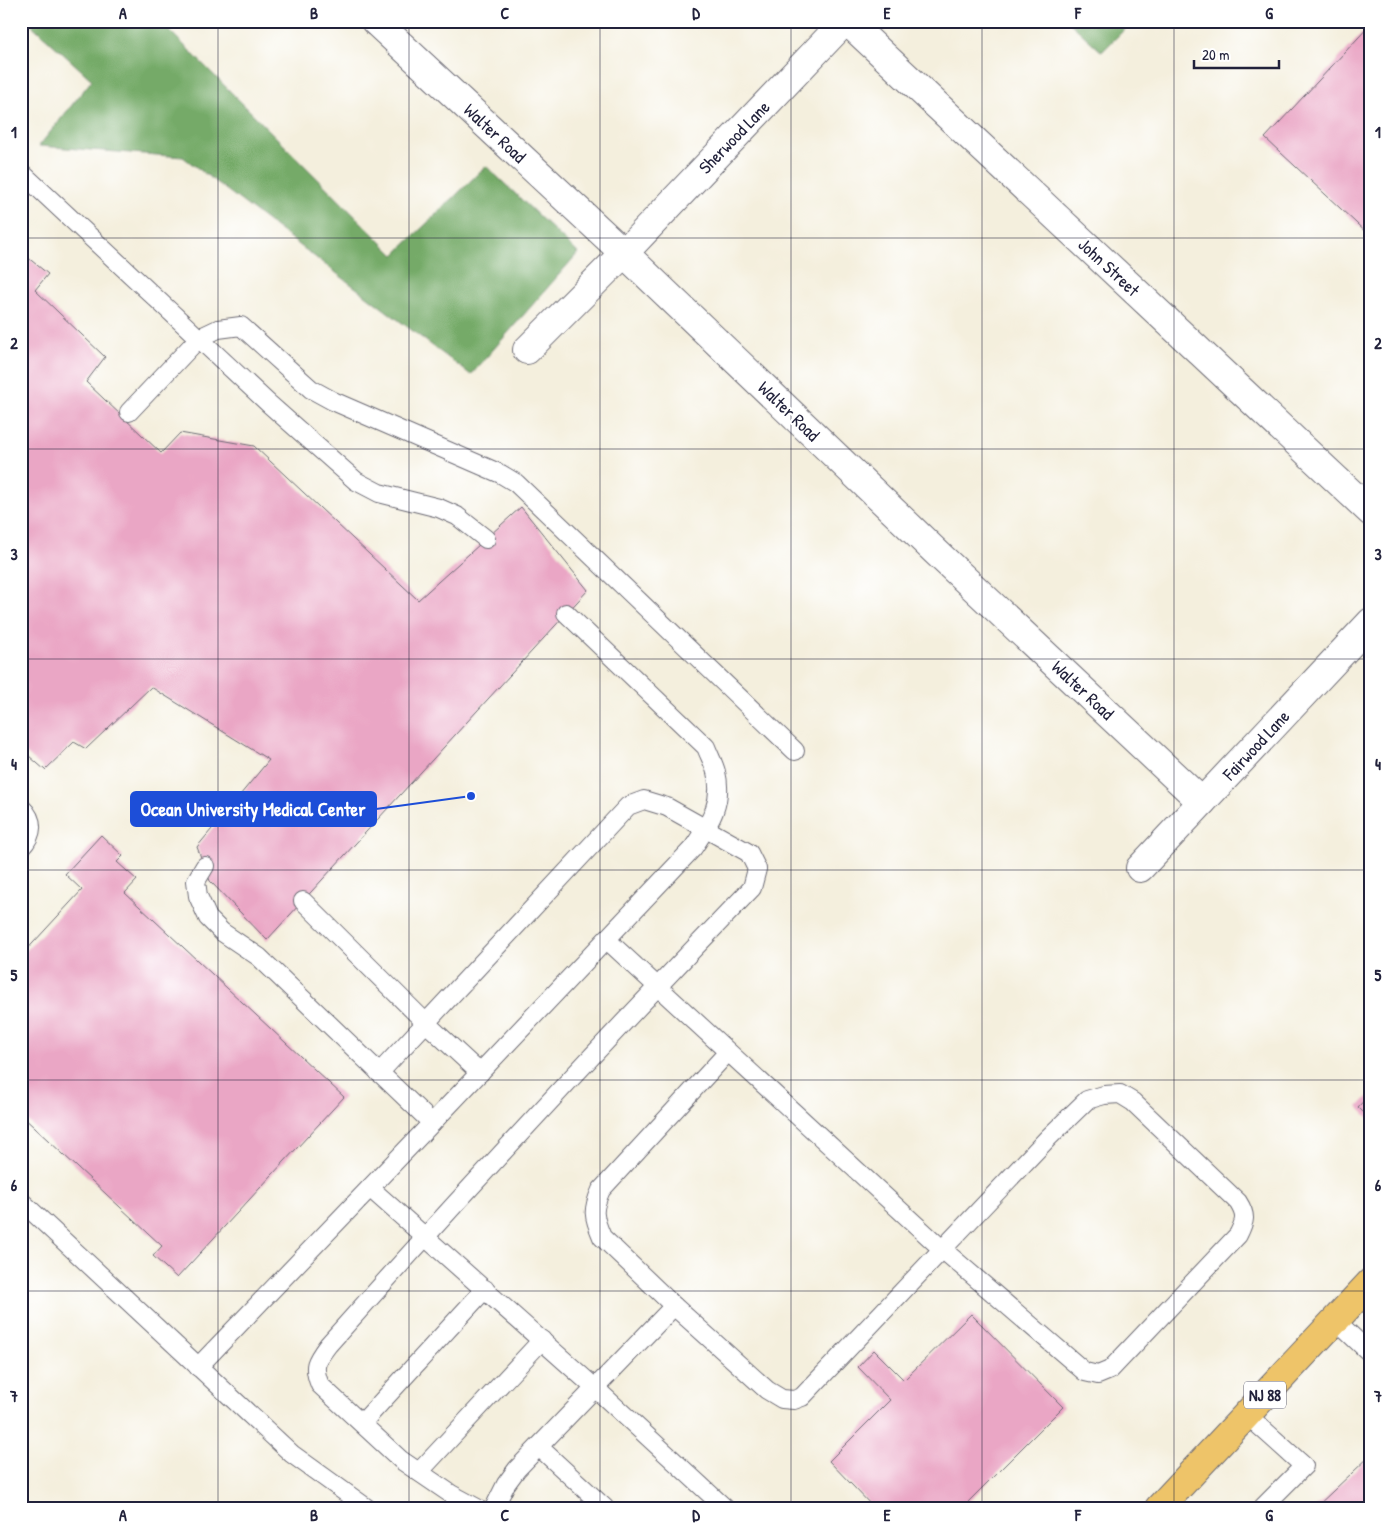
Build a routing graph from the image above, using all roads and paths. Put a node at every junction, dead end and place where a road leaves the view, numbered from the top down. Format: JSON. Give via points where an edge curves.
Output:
{"nodes":[{"id":1,"x":375,"y":21,"type":"edge"},
{"id":2,"x":846,"y":21,"type":"edge"},
{"id":3,"x":21,"y":172,"type":"edge"},
{"id":4,"x":624,"y":253,"type":"junction"},
{"id":5,"x":199,"y":338,"type":"junction"},
{"id":6,"x":527,"y":350,"type":"dead end"},
{"id":7,"x":129,"y":412,"type":"dead end"},
{"id":8,"x":1371,"y":512,"type":"edge"},
{"id":9,"x":486,"y":539,"type":"dead end"},
{"id":10,"x":566,"y":613,"type":"dead end"},
{"id":11,"x":1371,"y":622,"type":"edge"},
{"id":12,"x":795,"y":750,"type":"dead end"},
{"id":13,"x":1202,"y":802,"type":"junction"},
{"id":14,"x":21,"y":807,"type":"edge"},
{"id":15,"x":706,"y":828,"type":"junction"},
{"id":16,"x":21,"y":848,"type":"edge"},
{"id":17,"x":205,"y":866,"type":"dead end"},
{"id":18,"x":1140,"y":868,"type":"dead end"},
{"id":19,"x":303,"y":901,"type":"dead end"},
{"id":20,"x":607,"y":940,"type":"junction"},
{"id":21,"x":657,"y":986,"type":"junction"},
{"id":22,"x":426,"y":1023,"type":"junction"},
{"id":23,"x":728,"y":1052,"type":"junction"},
{"id":24,"x":480,"y":1072,"type":"junction"},
{"id":25,"x":380,"y":1073,"type":"junction"},
{"id":26,"x":432,"y":1123,"type":"junction"},
{"id":27,"x":370,"y":1188,"type":"junction"},
{"id":28,"x":21,"y":1201,"type":"edge"},
{"id":29,"x":425,"y":1236,"type":"junction"},
{"id":30,"x":942,"y":1249,"type":"junction"},
{"id":31,"x":1371,"y":1282,"type":"edge"},
{"id":32,"x":484,"y":1289,"type":"junction"},
{"id":33,"x":674,"y":1306,"type":"junction"},
{"id":34,"x":1335,"y":1320,"type":"junction"},
{"id":35,"x":542,"y":1340,"type":"junction"},
{"id":36,"x":1371,"y":1354,"type":"edge"},
{"id":37,"x":198,"y":1367,"type":"junction"},
{"id":38,"x":595,"y":1388,"type":"junction"},
{"id":39,"x":1246,"y":1414,"type":"junction"},
{"id":40,"x":362,"y":1423,"type":"junction"},
{"id":41,"x":539,"y":1447,"type":"junction"},
{"id":42,"x":419,"y":1472,"type":"junction"},
{"id":43,"x":367,"y":1508,"type":"edge"},
{"id":44,"x":477,"y":1508,"type":"edge"},
{"id":45,"x":494,"y":1508,"type":"edge"},
{"id":46,"x":604,"y":1508,"type":"edge"},
{"id":47,"x":726,"y":1508,"type":"edge"},
{"id":48,"x":1159,"y":1508,"type":"edge"},
{"id":49,"x":1262,"y":1508,"type":"edge"}],
"edges":[{"from":1,"to":4,"type":"street","name":"Walter Road"},
{"from":2,"to":4,"type":"street","name":"Sherwood Lane"},
{"from":2,"to":8,"type":"street","name":"John Street"},
{"from":3,"to":5,"type":"lane"},
{"from":4,"to":6,"type":"street","name":"Sherwood Lane"},
{"from":4,"to":13,"type":"street","name":"Walter Road"},
{"from":5,"to":7,"type":"lane"},
{"from":5,"to":9,"type":"lane","via":[[356,482],[379,493],[439,508],[457,516]]},
{"from":5,"to":12,"type":"lane","via":[[218,329],[241,326],[311,388],[333,401],[508,478]]},
{"from":10,"to":15,"type":"lane","via":[[706,747],[716,772],[718,792],[716,810]]},
{"from":11,"to":13,"type":"street","name":"Fairwood Lane"},
{"from":13,"to":18,"type":"street","name":"Fairwood Lane"},
{"from":14,"to":16,"type":"lane","via":[[29,814],[31,830],[28,841]]},
{"from":15,"to":20,"type":"lane","via":[[693,848]]},
{"from":15,"to":21,"type":"lane","via":[[749,854],[757,869],[752,888]]},
{"from":15,"to":22,"type":"lane","via":[[667,807],[644,800],[628,806]]},
{"from":17,"to":25,"type":"lane","via":[[196,881],[198,896],[208,918],[222,932],[260,956]]},
{"from":19,"to":22,"type":"lane"},
{"from":20,"to":21,"type":"lane"},
{"from":20,"to":24,"type":"lane"},
{"from":21,"to":23,"type":"lane"},
{"from":21,"to":29,"type":"lane"},
{"from":22,"to":24,"type":"lane"},
{"from":22,"to":25,"type":"lane"},
{"from":23,"to":30,"type":"lane"},
{"from":23,"to":33,"type":"lane","via":[[601,1190],[594,1205],[602,1237]]},
{"from":24,"to":26,"type":"lane"},
{"from":25,"to":26,"type":"lane"},
{"from":26,"to":27,"type":"lane"},
{"from":27,"to":29,"type":"lane"},
{"from":27,"to":37,"type":"lane"},
{"from":28,"to":37,"type":"lane"},
{"from":29,"to":32,"type":"lane"},
{"from":29,"to":40,"type":"lane","via":[[317,1361],[320,1385]]},
{"from":30,"to":30,"type":"lane","via":[[1072,1113],[1087,1100],[1104,1095],[1120,1094],[1133,1102],[1245,1212],[1238,1236],[1110,1370],[1098,1374],[1078,1367]]},
{"from":30,"to":33,"type":"lane","via":[[802,1397],[794,1400],[782,1399],[767,1390]]},
{"from":31,"to":34,"type":"main road","number":"NJ 88"},
{"from":32,"to":35,"type":"lane"},
{"from":32,"to":40,"type":"lane"},
{"from":33,"to":38,"type":"lane"},
{"from":34,"to":36,"type":"lane"},
{"from":34,"to":39,"type":"main road","number":"NJ 88"},
{"from":35,"to":38,"type":"lane"},
{"from":35,"to":42,"type":"lane"},
{"from":37,"to":43,"type":"lane","via":[[292,1454]]},
{"from":38,"to":41,"type":"lane"},
{"from":38,"to":47,"type":"lane"},
{"from":39,"to":48,"type":"main road","number":"NJ 88"},
{"from":39,"to":49,"type":"lane","via":[[1304,1466]]},
{"from":40,"to":42,"type":"lane","via":[[401,1460]]},
{"from":41,"to":45,"type":"lane","via":[[517,1469]]},
{"from":41,"to":46,"type":"lane"},
{"from":42,"to":44,"type":"lane"}]}
